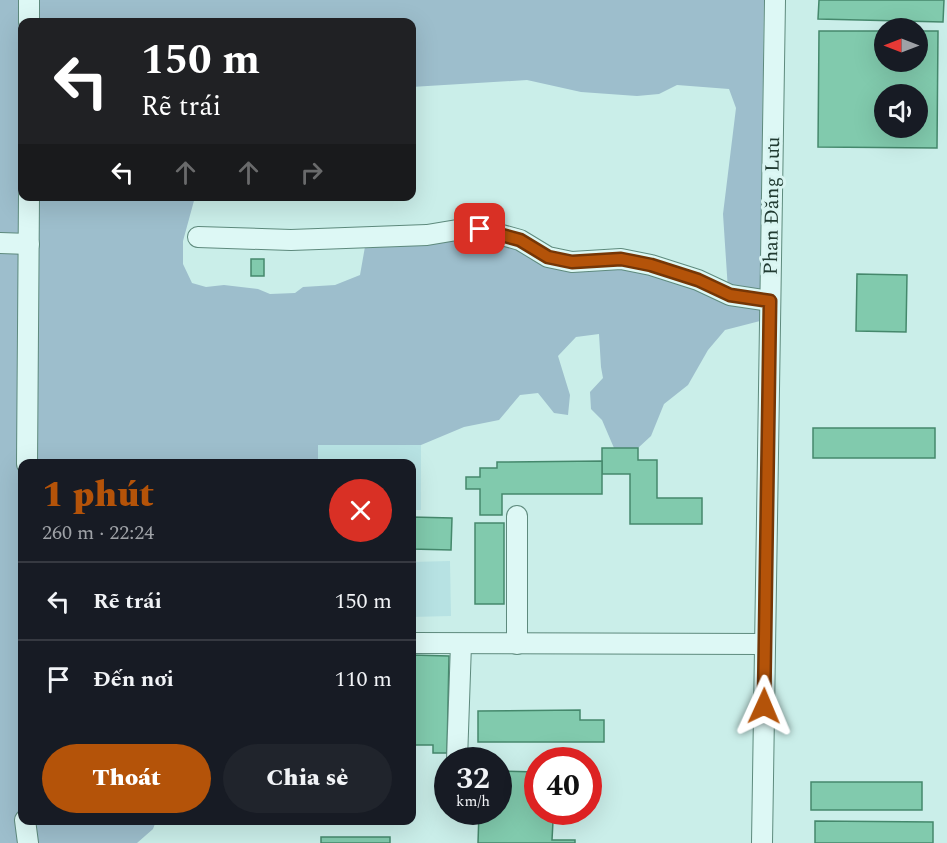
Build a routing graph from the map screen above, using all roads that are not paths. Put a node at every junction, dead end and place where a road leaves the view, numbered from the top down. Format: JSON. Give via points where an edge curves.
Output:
{"nodes":[{"id":1,"x":29,"y":0,"type":"edge"},
{"id":2,"x":775,"y":0,"type":"edge"},
{"id":3,"x":29,"y":18,"type":"edge"},
{"id":4,"x":29,"y":201,"type":"edge"},
{"id":5,"x":198,"y":237,"type":"dead end"},
{"id":6,"x":0,"y":243,"type":"edge"},
{"id":7,"x":29,"y":244,"type":"junction"},
{"id":8,"x":770,"y":301,"type":"junction"},
{"id":9,"x":27,"y":459,"type":"edge"},
{"id":10,"x":518,"y":516,"type":"dead end"},
{"id":11,"x":416,"y":643,"type":"edge"},
{"id":12,"x":461,"y":644,"type":"junction"},
{"id":13,"x":517,"y":644,"type":"junction"},
{"id":14,"x":765,"y":644,"type":"junction"},
{"id":15,"x":457,"y":747,"type":"edge"},
{"id":16,"x":26,"y":825,"type":"edge"},
{"id":17,"x":28,"y":843,"type":"edge"},
{"id":18,"x":762,"y":843,"type":"edge"}],
"edges":[{"from":1,"to":3,"type":"street"},
{"from":2,"to":8,"type":"street","name":"Phan Đăng Lưu"},
{"from":4,"to":7,"type":"street"},
{"from":5,"to":8,"type":"street","via":[[291,240],[480,229],[520,240],[548,257],[572,262],[621,259],[698,280],[730,295]]},
{"from":6,"to":7,"type":"street"},
{"from":7,"to":9,"type":"street"},
{"from":8,"to":14,"type":"street","name":"Phan Đăng Lưu"},
{"from":10,"to":13,"type":"street"},
{"from":11,"to":12,"type":"street"},
{"from":12,"to":13,"type":"street"},
{"from":12,"to":15,"type":"street"},
{"from":13,"to":14,"type":"street"},
{"from":14,"to":18,"type":"street","name":"Phan Đăng Lưu"},
{"from":16,"to":17,"type":"street"}]}
